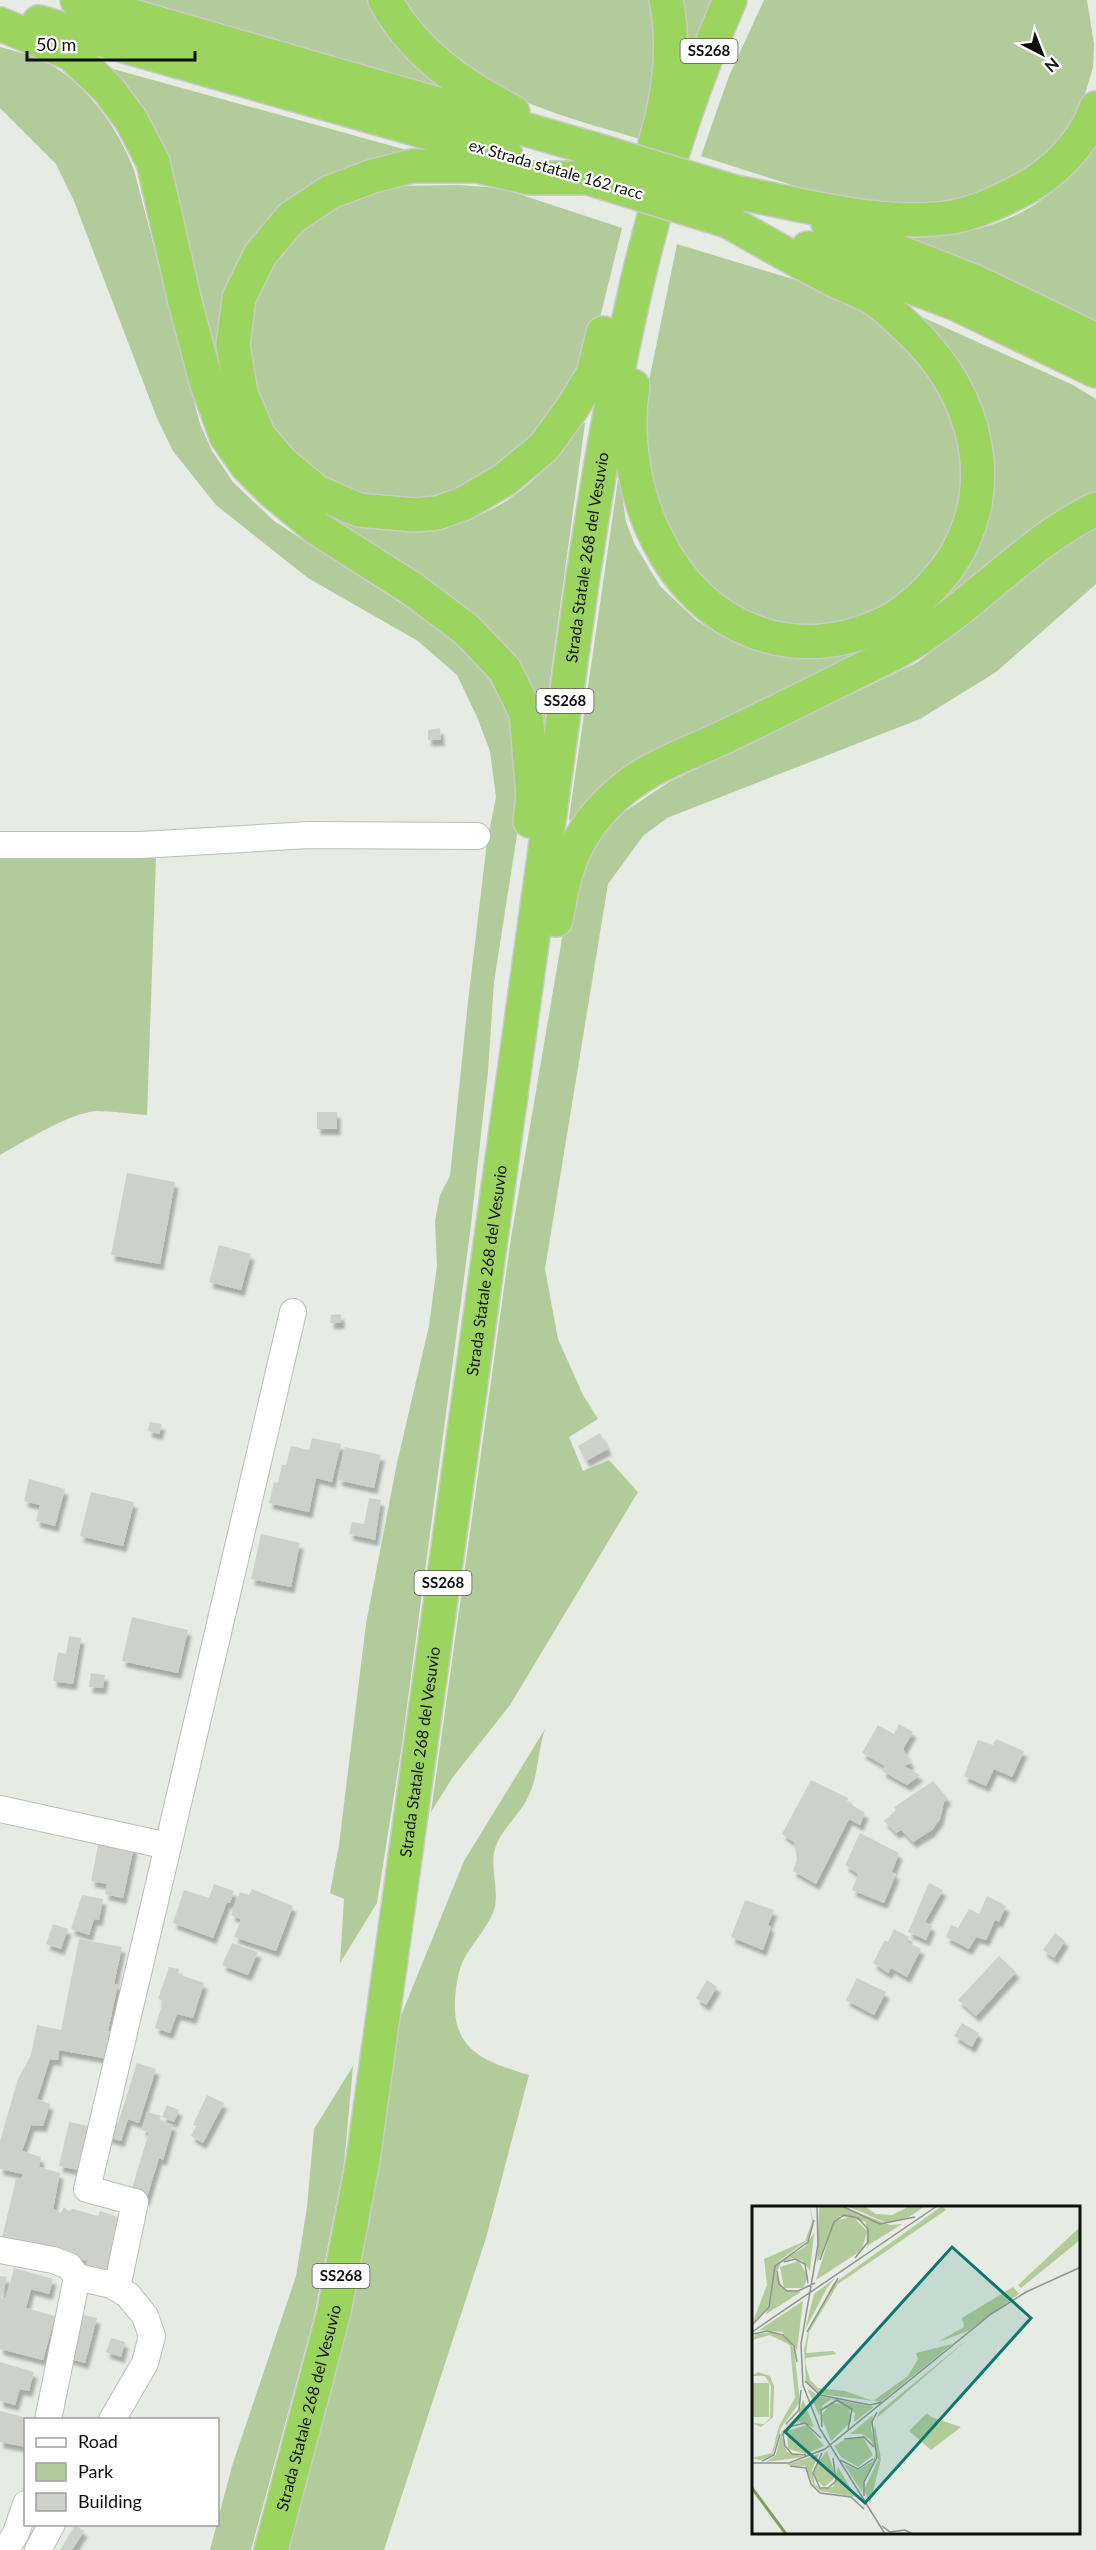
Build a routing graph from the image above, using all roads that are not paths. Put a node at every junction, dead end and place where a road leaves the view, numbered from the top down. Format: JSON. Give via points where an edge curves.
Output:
{"nodes":[{"id":1,"x":77,"y":0,"type":"edge"},
{"id":2,"x":385,"y":0,"type":"edge"},
{"id":3,"x":666,"y":0,"type":"edge"},
{"id":4,"x":730,"y":0,"type":"edge"},
{"id":5,"x":753,"y":0,"type":"edge"},
{"id":6,"x":0,"y":11,"type":"edge"},
{"id":7,"x":0,"y":24,"type":"edge"},
{"id":8,"x":1096,"y":108,"type":"edge"},
{"id":9,"x":674,"y":145,"type":"junction"},
{"id":10,"x":592,"y":164,"type":"junction"},
{"id":11,"x":731,"y":206,"type":"junction"},
{"id":12,"x":651,"y":222,"type":"junction"},
{"id":13,"x":637,"y":274,"type":"junction"},
{"id":14,"x":1096,"y":340,"type":"edge"},
{"id":15,"x":1096,"y":371,"type":"edge"},
{"id":16,"x":1096,"y":509,"type":"edge"},
{"id":17,"x":477,"y":836,"type":"dead end"},
{"id":18,"x":0,"y":845,"type":"edge"},
{"id":19,"x":517,"y":1048,"type":"junction"},
{"id":20,"x":507,"y":1122,"type":"junction"},
{"id":21,"x":294,"y":1312,"type":"dead end"},
{"id":22,"x":0,"y":1809,"type":"edge"},
{"id":23,"x":168,"y":1846,"type":"junction"},
{"id":24,"x":0,"y":2250,"type":"edge"},
{"id":25,"x":76,"y":2277,"type":"junction"},
{"id":26,"x":117,"y":2288,"type":"junction"},
{"id":27,"x":48,"y":2418,"type":"edge"},
{"id":28,"x":113,"y":2418,"type":"edge"},
{"id":29,"x":24,"y":2510,"type":"edge"},
{"id":30,"x":51,"y":2526,"type":"edge"},
{"id":31,"x":6,"y":2550,"type":"edge"},
{"id":32,"x":38,"y":2550,"type":"edge"},
{"id":33,"x":271,"y":2550,"type":"edge"}],
"edges":[{"from":1,"to":10,"type":"highway","name":"ex Strada statale 162 racc"},
{"from":2,"to":10,"type":"highway","via":[[424,53],[481,96]]},
{"from":3,"to":12,"type":"highway","via":[[671,23],[671,69],[652,154]]},
{"from":4,"to":9,"type":"highway","name":"Strada Statale 268 del Vesuvio","number":"SS268"},
{"from":5,"to":9,"type":"highway","via":[[729,47],[716,84]]},
{"from":6,"to":10,"type":"highway","name":"ex Strada statale 162 racc"},
{"from":7,"to":19,"type":"highway","via":[[71,54],[108,89],[131,120],[153,162],[206,381],[226,436],[247,466],[318,529],[411,588],[467,630],[505,670],[526,713],[533,796],[517,951]]},
{"from":8,"to":11,"type":"highway","via":[[1078,141],[1050,173],[1006,200],[954,217],[902,219]]},
{"from":9,"to":12,"type":"highway","name":"Strada Statale 268 del Vesuvio","number":"SS268"},
{"from":10,"to":11,"type":"highway","name":"ex Strada statale 162 racc","bridge":true},
{"from":10,"to":13,"type":"highway","via":[[529,178],[477,166],[412,166],[330,192],[291,218],[260,255],[239,298],[233,345],[241,393],[260,436],[282,463],[316,492],[359,510],[437,513],[463,504],[504,480],[550,439],[593,375],[603,332]]},
{"from":11,"to":12,"type":"highway","via":[[833,280],[873,298],[921,342],[955,386],[969,417],[979,475],[975,508],[947,570],[919,600],[884,624],[841,639],[799,643],[745,630],[688,589],[667,559],[645,515],[628,411],[650,303]]},
{"from":11,"to":14,"type":"highway","name":"ex Strada statale 162 racc","via":[[885,245],[976,282]]},
{"from":11,"to":15,"type":"highway","name":"ex Strada statale 162 racc","via":[[845,261],[945,300]]},
{"from":12,"to":13,"type":"highway","name":"Strada Statale 268 del Vesuvio","number":"SS268"},
{"from":13,"to":19,"type":"highway","name":"Strada Statale 268 del Vesuvio","number":"SS268","via":[[604,439]]},
{"from":16,"to":20,"type":"highway","via":[[1053,534],[975,598],[905,647],[659,764],[632,782],[596,816],[574,847],[562,880],[534,1028]]},
{"from":17,"to":18,"type":"street","via":[[309,835],[141,845]]},
{"from":19,"to":20,"type":"highway","name":"Strada Statale 268 del Vesuvio","number":"SS268"},
{"from":20,"to":33,"type":"highway","name":"Strada Statale 268 del Vesuvio","number":"SS268","via":[[363,2160],[334,2312]]},
{"from":21,"to":23,"type":"street"},
{"from":22,"to":23,"type":"street"},
{"from":23,"to":26,"type":"street","via":[[87,2189],[135,2202]]},
{"from":24,"to":25,"type":"street","via":[[53,2260],[69,2266]]},
{"from":25,"to":26,"type":"street"},
{"from":25,"to":27,"type":"street"},
{"from":26,"to":28,"type":"street","via":[[146,2316],[152,2336],[145,2363]]},
{"from":29,"to":31,"type":"street"},
{"from":30,"to":32,"type":"street"}]}
